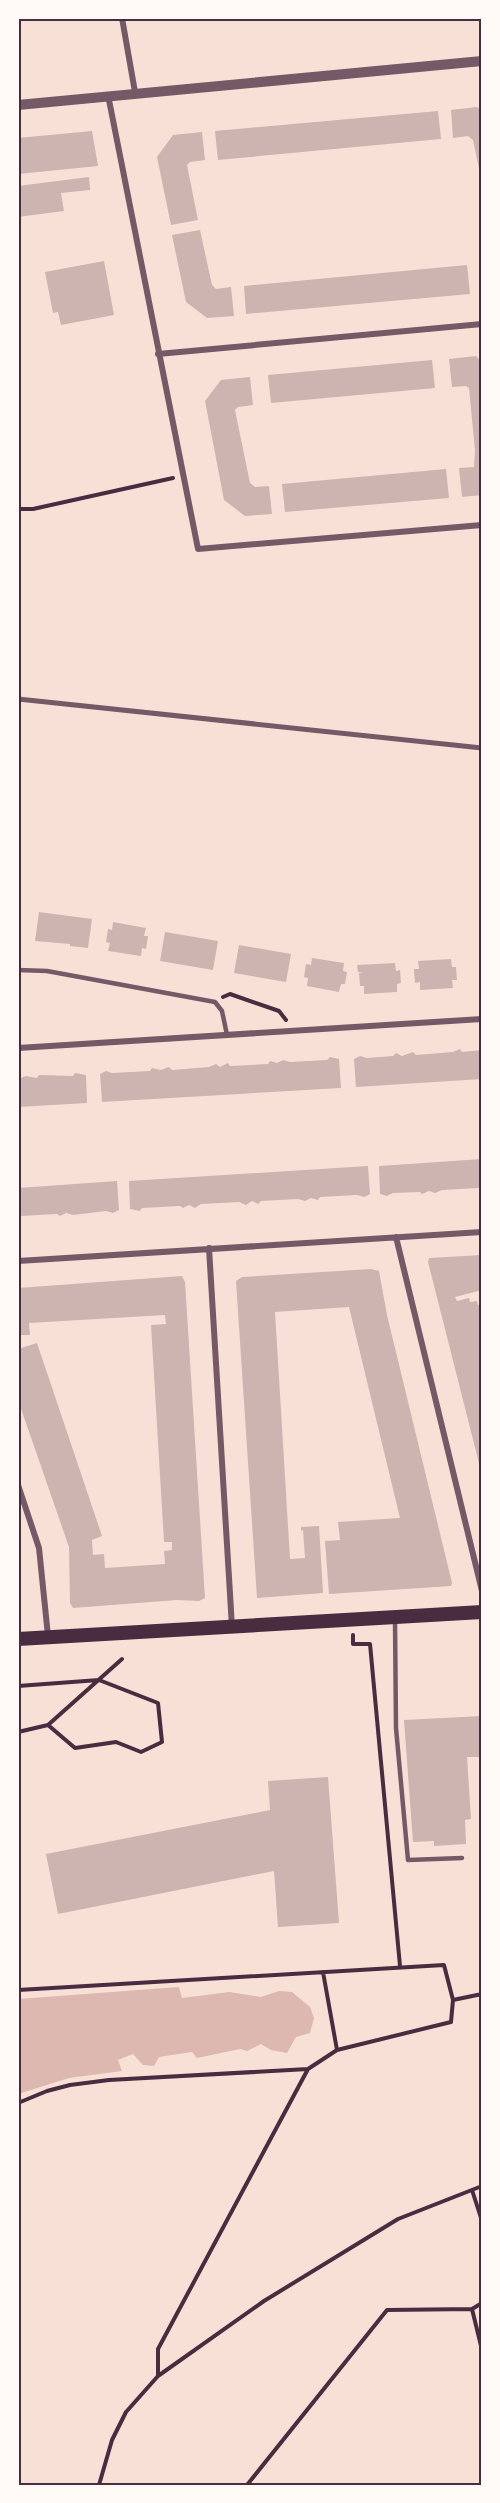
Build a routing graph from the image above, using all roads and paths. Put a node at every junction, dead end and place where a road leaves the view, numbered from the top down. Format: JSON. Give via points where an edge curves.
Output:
{"nodes":[{"id":1,"x":122,"y":18,"type":"edge"},
{"id":2,"x":482,"y":61,"type":"edge"},
{"id":3,"x":135,"y":93,"type":"junction"},
{"id":4,"x":108,"y":94,"type":"junction"},
{"id":5,"x":18,"y":105,"type":"edge"},
{"id":6,"x":482,"y":324,"type":"edge"},
{"id":7,"x":159,"y":354,"type":"junction"},
{"id":8,"x":183,"y":476,"type":"junction"},
{"id":9,"x":18,"y":509,"type":"edge"},
{"id":10,"x":482,"y":525,"type":"edge"},
{"id":11,"x":18,"y":699,"type":"edge"},
{"id":12,"x":482,"y":748,"type":"edge"},
{"id":13,"x":18,"y":970,"type":"edge"},
{"id":14,"x":215,"y":1002,"type":"junction"},
{"id":15,"x":482,"y":1019,"type":"edge"},
{"id":16,"x":296,"y":1031,"type":"junction"},
{"id":17,"x":227,"y":1035,"type":"junction"},
{"id":18,"x":18,"y":1048,"type":"edge"},
{"id":19,"x":482,"y":1232,"type":"edge"},
{"id":20,"x":396,"y":1237,"type":"junction"},
{"id":21,"x":209,"y":1248,"type":"junction"},
{"id":22,"x":18,"y":1261,"type":"edge"},
{"id":23,"x":18,"y":1485,"type":"edge"},
{"id":24,"x":482,"y":1591,"type":"edge"},
{"id":25,"x":482,"y":1612,"type":"edge"},
{"id":26,"x":395,"y":1618,"type":"junction"},
{"id":27,"x":351,"y":1620,"type":"junction"},
{"id":28,"x":232,"y":1628,"type":"junction"},
{"id":29,"x":48,"y":1637,"type":"junction"},
{"id":30,"x":18,"y":1639,"type":"edge"},
{"id":31,"x":122,"y":1659,"type":"dead end"},
{"id":32,"x":99,"y":1680,"type":"junction"},
{"id":33,"x":18,"y":1686,"type":"edge"},
{"id":34,"x":48,"y":1725,"type":"junction"},
{"id":35,"x":18,"y":1732,"type":"edge"},
{"id":36,"x":462,"y":1858,"type":"dead end"},
{"id":37,"x":400,"y":1966,"type":"junction"},
{"id":38,"x":323,"y":1972,"type":"junction"},
{"id":39,"x":18,"y":1990,"type":"edge"},
{"id":40,"x":482,"y":1994,"type":"edge"},
{"id":41,"x":453,"y":2000,"type":"junction"},
{"id":42,"x":337,"y":2050,"type":"junction"},
{"id":43,"x":308,"y":2069,"type":"junction"},
{"id":44,"x":18,"y":2103,"type":"edge"},
{"id":45,"x":482,"y":2186,"type":"edge"},
{"id":46,"x":472,"y":2190,"type":"junction"},
{"id":47,"x":482,"y":2221,"type":"edge"},
{"id":48,"x":482,"y":2303,"type":"edge"},
{"id":49,"x":472,"y":2309,"type":"junction"},
{"id":50,"x":482,"y":2350,"type":"edge"},
{"id":51,"x":158,"y":2376,"type":"junction"},
{"id":52,"x":99,"y":2485,"type":"edge"},
{"id":53,"x":247,"y":2485,"type":"edge"}],
"edges":[{"from":1,"to":3,"type":"street"},
{"from":2,"to":3,"type":"street"},
{"from":3,"to":4,"type":"street"},
{"from":4,"to":5,"type":"street"},
{"from":4,"to":7,"type":"street"},
{"from":6,"to":7,"type":"street"},
{"from":7,"to":8,"type":"street"},
{"from":8,"to":9,"type":"path"},
{"from":8,"to":10,"type":"street","via":[[198,549]]},
{"from":11,"to":12,"type":"street"},
{"from":13,"to":14,"type":"lane","via":[[47,971]]},
{"from":14,"to":16,"type":"path","via":[[230,994],[279,1011]]},
{"from":14,"to":17,"type":"lane","via":[[222,1011]]},
{"from":15,"to":16,"type":"street"},
{"from":16,"to":17,"type":"street"},
{"from":17,"to":18,"type":"street"},
{"from":19,"to":20,"type":"street"},
{"from":20,"to":21,"type":"street"},
{"from":20,"to":24,"type":"street"},
{"from":21,"to":22,"type":"street"},
{"from":21,"to":28,"type":"street"},
{"from":23,"to":29,"type":"street","via":[[39,1548]]},
{"from":25,"to":26,"type":"main road"},
{"from":26,"to":27,"type":"main road"},
{"from":26,"to":36,"type":"lane","via":[[396,1728],[408,1860]]},
{"from":27,"to":28,"type":"main road"},
{"from":27,"to":37,"type":"path","via":[[353,1644],[370,1644]]},
{"from":28,"to":29,"type":"main road"},
{"from":29,"to":30,"type":"main road"},
{"from":31,"to":32,"type":"path"},
{"from":32,"to":33,"type":"path"},
{"from":32,"to":34,"type":"path"},
{"from":32,"to":34,"type":"path","via":[[158,1703],[162,1742],[141,1752],[116,1742],[75,1748]]},
{"from":34,"to":35,"type":"path"},
{"from":37,"to":38,"type":"path"},
{"from":37,"to":41,"type":"path","via":[[444,1965]]},
{"from":38,"to":39,"type":"path"},
{"from":38,"to":42,"type":"path"},
{"from":40,"to":41,"type":"path"},
{"from":41,"to":42,"type":"path","via":[[451,2022]]},
{"from":42,"to":43,"type":"path"},
{"from":43,"to":44,"type":"path","via":[[110,2080],[70,2085]]},
{"from":43,"to":51,"type":"path","via":[[158,2349]]},
{"from":45,"to":46,"type":"path"},
{"from":46,"to":47,"type":"path"},
{"from":46,"to":51,"type":"path","via":[[398,2219],[264,2301]]},
{"from":48,"to":49,"type":"path"},
{"from":49,"to":50,"type":"path"},
{"from":49,"to":53,"type":"path","via":[[387,2310]]},
{"from":51,"to":52,"type":"path","via":[[126,2412],[112,2440]]}]}
